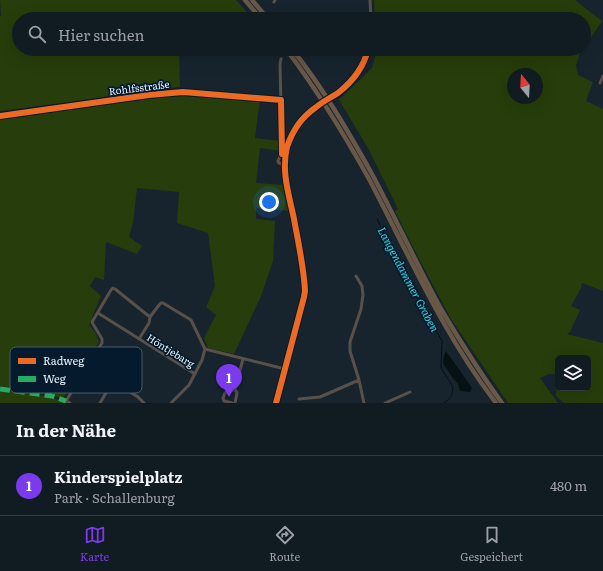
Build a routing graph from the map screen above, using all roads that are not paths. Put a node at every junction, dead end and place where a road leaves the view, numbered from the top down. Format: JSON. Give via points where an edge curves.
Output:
{"nodes":[{"id":1,"x":245,"y":0,"type":"edge"},
{"id":2,"x":252,"y":0,"type":"edge"},
{"id":3,"x":370,"y":0,"type":"edge"},
{"id":4,"x":255,"y":12,"type":"edge"},
{"id":5,"x":262,"y":12,"type":"edge"},
{"id":6,"x":371,"y":12,"type":"edge"},
{"id":7,"x":291,"y":56,"type":"edge"},
{"id":8,"x":297,"y":56,"type":"edge"},
{"id":9,"x":367,"y":56,"type":"edge"},
{"id":10,"x":281,"y":59,"type":"dead end"},
{"id":11,"x":603,"y":76,"type":"edge"},
{"id":12,"x":600,"y":83,"type":"dead end"},
{"id":13,"x":281,"y":100,"type":"junction"},
{"id":14,"x":0,"y":116,"type":"edge"},
{"id":15,"x":284,"y":165,"type":"junction"},
{"id":16,"x":356,"y":276,"type":"dead end"},
{"id":17,"x":98,"y":313,"type":"junction"},
{"id":18,"x":150,"y":317,"type":"junction"},
{"id":19,"x":139,"y":339,"type":"junction"},
{"id":20,"x":100,"y":347,"type":"edge"},
{"id":21,"x":205,"y":349,"type":"junction"},
{"id":22,"x":243,"y":359,"type":"junction"},
{"id":23,"x":285,"y":370,"type":"junction"},
{"id":24,"x":195,"y":374,"type":"junction"},
{"id":25,"x":359,"y":380,"type":"junction"},
{"id":26,"x":235,"y":390,"type":"junction"},
{"id":27,"x":410,"y":392,"type":"dead end"},
{"id":28,"x":71,"y":393,"type":"edge"},
{"id":29,"x":106,"y":393,"type":"edge"},
{"id":30,"x":132,"y":393,"type":"edge"},
{"id":31,"x":299,"y":399,"type":"dead end"},
{"id":32,"x":70,"y":403,"type":"edge"},
{"id":33,"x":100,"y":403,"type":"edge"},
{"id":34,"x":144,"y":403,"type":"edge"},
{"id":35,"x":171,"y":403,"type":"edge"},
{"id":36,"x":232,"y":403,"type":"edge"},
{"id":37,"x":235,"y":403,"type":"edge"},
{"id":38,"x":276,"y":403,"type":"edge"},
{"id":39,"x":364,"y":403,"type":"edge"},
{"id":40,"x":385,"y":403,"type":"edge"},
{"id":41,"x":496,"y":403,"type":"edge"},
{"id":42,"x":504,"y":403,"type":"edge"}],
"edges":[{"from":1,"to":4,"type":"highway"},
{"from":2,"to":5,"type":"highway"},
{"from":3,"to":6,"type":"street"},
{"from":7,"to":41,"type":"highway","via":[[332,115],[447,330]]},
{"from":8,"to":42,"type":"highway","via":[[343,123],[462,344]]},
{"from":9,"to":15,"type":"street","via":[[360,70],[345,87],[302,119],[290,139]]},
{"from":10,"to":13,"type":"street"},
{"from":11,"to":12,"type":"street"},
{"from":13,"to":14,"type":"street","name":"Rohlfsstraße","via":[[183,92]]},
{"from":13,"to":15,"type":"street","via":[[282,150],[278,161]]},
{"from":15,"to":23,"type":"street","via":[[305,289]]},
{"from":16,"to":25,"type":"street","via":[[362,286],[363,295],[350,342],[350,351]]},
{"from":17,"to":18,"type":"street","name":"Höntjebarg","via":[[113,288]]},
{"from":17,"to":19,"type":"street","name":"Höntjebarg"},
{"from":17,"to":20,"type":"street","name":"Höntjebarg","via":[[92,322],[102,339]]},
{"from":18,"to":19,"type":"street","name":"Höntjebarg"},
{"from":18,"to":21,"type":"street","name":"Höntjebarg","via":[[163,303],[191,320]]},
{"from":19,"to":24,"type":"street","name":"Höntjebarg"},
{"from":21,"to":22,"type":"street"},
{"from":21,"to":24,"type":"street"},
{"from":22,"to":23,"type":"street"},
{"from":22,"to":26,"type":"street"},
{"from":23,"to":38,"type":"street"},
{"from":24,"to":35,"type":"street","via":[[189,386]]},
{"from":25,"to":31,"type":"street","via":[[320,397]]},
{"from":25,"to":39,"type":"street"},
{"from":26,"to":36,"type":"street","via":[[224,393],[222,398]]},
{"from":26,"to":37,"type":"street"},
{"from":27,"to":40,"type":"street"},
{"from":28,"to":32,"type":"street","name":"Höntjebarg","via":[[66,401]]},
{"from":29,"to":33,"type":"street"},
{"from":30,"to":34,"type":"street"}]}
